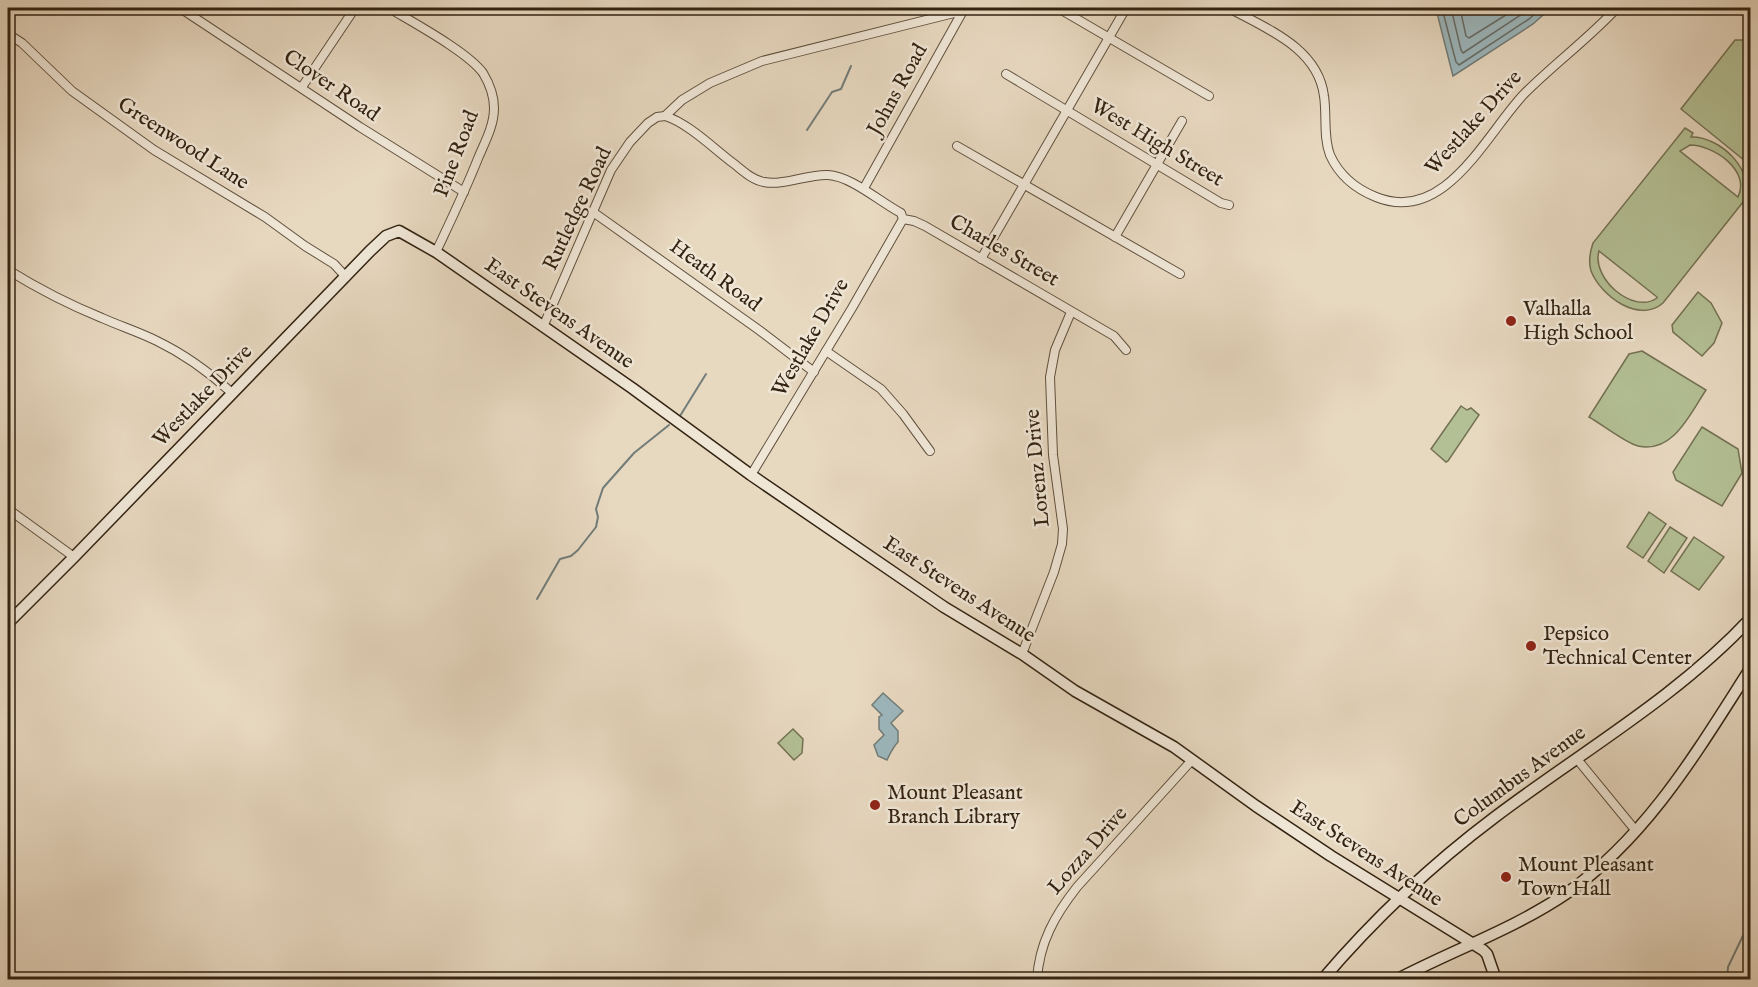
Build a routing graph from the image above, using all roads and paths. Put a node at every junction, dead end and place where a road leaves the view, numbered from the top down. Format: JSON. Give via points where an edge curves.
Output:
{"nodes":[{"id":1,"x":180,"y":8,"type":"edge"},
{"id":2,"x":355,"y":8,"type":"edge"},
{"id":3,"x":389,"y":8,"type":"edge"},
{"id":4,"x":1058,"y":8,"type":"edge"},
{"id":5,"x":1126,"y":8,"type":"edge"},
{"id":6,"x":1229,"y":8,"type":"edge"},
{"id":7,"x":1617,"y":8,"type":"edge"},
{"id":8,"x":963,"y":9,"type":"edge"},
{"id":9,"x":8,"y":34,"type":"edge"},
{"id":10,"x":1109,"y":37,"type":"junction"},
{"id":11,"x":1006,"y":74,"type":"dead end"},
{"id":12,"x":302,"y":87,"type":"junction"},
{"id":13,"x":1209,"y":96,"type":"dead end"},
{"id":14,"x":1066,"y":110,"type":"junction"},
{"id":15,"x":664,"y":116,"type":"junction"},
{"id":16,"x":1182,"y":121,"type":"dead end"},
{"id":17,"x":957,"y":146,"type":"dead end"},
{"id":18,"x":1157,"y":164,"type":"junction"},
{"id":19,"x":1024,"y":184,"type":"junction"},
{"id":20,"x":864,"y":188,"type":"junction"},
{"id":21,"x":464,"y":192,"type":"junction"},
{"id":22,"x":1229,"y":205,"type":"dead end"},
{"id":23,"x":593,"y":212,"type":"junction"},
{"id":24,"x":903,"y":219,"type":"junction"},
{"id":25,"x":1115,"y":237,"type":"junction"},
{"id":26,"x":436,"y":252,"type":"junction"},
{"id":27,"x":981,"y":259,"type":"junction"},
{"id":28,"x":8,"y":270,"type":"edge"},
{"id":29,"x":1180,"y":274,"type":"dead end"},
{"id":30,"x":346,"y":277,"type":"junction"},
{"id":31,"x":1071,"y":312,"type":"junction"},
{"id":32,"x":543,"y":327,"type":"junction"},
{"id":33,"x":1126,"y":350,"type":"dead end"},
{"id":34,"x":826,"y":351,"type":"junction"},
{"id":35,"x":814,"y":372,"type":"junction"},
{"id":36,"x":232,"y":393,"type":"junction"},
{"id":37,"x":930,"y":451,"type":"dead end"},
{"id":38,"x":751,"y":475,"type":"junction"},
{"id":39,"x":8,"y":509,"type":"edge"},
{"id":40,"x":74,"y":557,"type":"junction"},
{"id":41,"x":1750,"y":619,"type":"edge"},
{"id":42,"x":8,"y":623,"type":"edge"},
{"id":43,"x":1022,"y":654,"type":"junction"},
{"id":44,"x":1750,"y":669,"type":"edge"},
{"id":45,"x":1577,"y":759,"type":"junction"},
{"id":46,"x":1192,"y":760,"type":"junction"},
{"id":47,"x":1636,"y":831,"type":"junction"},
{"id":48,"x":1397,"y":898,"type":"junction"},
{"id":49,"x":1471,"y":944,"type":"junction"},
{"id":50,"x":1037,"y":980,"type":"edge"},
{"id":51,"x":1322,"y":980,"type":"edge"},
{"id":52,"x":1396,"y":980,"type":"edge"},
{"id":53,"x":1496,"y":980,"type":"edge"}],
"edges":[{"from":1,"to":12,"type":"street","name":"Clover Road"},
{"from":2,"to":12,"type":"street"},
{"from":3,"to":21,"type":"street","name":"Pine Road","via":[[474,64],[490,86],[494,109],[491,127]]},
{"from":4,"to":10,"type":"street"},
{"from":5,"to":10,"type":"street"},
{"from":6,"to":7,"type":"street","name":"Westlake Drive","via":[[1293,45],[1315,68],[1323,88],[1327,144],[1341,173],[1369,194],[1403,202],[1433,194],[1450,183],[1523,96]]},
{"from":8,"to":15,"type":"street","name":"Rutledge Road","via":[[762,61],[701,88]]},
{"from":8,"to":20,"type":"street","name":"Johns Road"},
{"from":9,"to":30,"type":"street","name":"Greenwood Lane","via":[[72,91],[117,124],[266,217],[334,264]]},
{"from":10,"to":13,"type":"street"},
{"from":10,"to":14,"type":"street"},
{"from":11,"to":14,"type":"street","name":"West High Street"},
{"from":12,"to":21,"type":"street","name":"Clover Road"},
{"from":14,"to":18,"type":"street","name":"West High Street"},
{"from":14,"to":19,"type":"street"},
{"from":15,"to":20,"type":"street","name":"Charles Street","via":[[700,137],[749,176],[764,182],[828,175]]},
{"from":15,"to":23,"type":"street","name":"Rutledge Road","via":[[648,123],[622,152]]},
{"from":16,"to":18,"type":"street"},
{"from":17,"to":19,"type":"street"},
{"from":18,"to":22,"type":"street","name":"West High Street"},
{"from":18,"to":25,"type":"street"},
{"from":19,"to":25,"type":"street"},
{"from":19,"to":27,"type":"street"},
{"from":20,"to":24,"type":"street","name":"Charles Street","via":[[901,213]]},
{"from":21,"to":26,"type":"street","name":"Pine Road"},
{"from":23,"to":32,"type":"street","name":"Rutledge Road"},
{"from":23,"to":35,"type":"street","name":"Heath Road"},
{"from":24,"to":27,"type":"street","name":"Charles Street","via":[[925,226]]},
{"from":24,"to":34,"type":"street","name":"Westlake Drive"},
{"from":25,"to":29,"type":"street"},
{"from":26,"to":30,"type":"street","name":"Westlake Drive","via":[[404,233],[393,231]]},
{"from":26,"to":32,"type":"street","name":"East Stevens Avenue"},
{"from":27,"to":31,"type":"street","name":"Charles Street"},
{"from":28,"to":36,"type":"street","via":[[158,342]]},
{"from":30,"to":36,"type":"street","name":"Westlake Drive"},
{"from":31,"to":33,"type":"street","name":"Charles Street","via":[[1114,336]]},
{"from":31,"to":43,"type":"street","name":"Lorenz Drive","via":[[1054,350],[1050,377],[1062,543]]},
{"from":32,"to":38,"type":"street","name":"East Stevens Avenue"},
{"from":34,"to":35,"type":"street","name":"Westlake Drive"},
{"from":34,"to":37,"type":"street","via":[[881,389]]},
{"from":35,"to":38,"type":"street","name":"Westlake Drive"},
{"from":36,"to":40,"type":"street","name":"Westlake Drive"},
{"from":38,"to":43,"type":"street","name":"East Stevens Avenue","via":[[944,607]]},
{"from":39,"to":40,"type":"street"},
{"from":40,"to":42,"type":"street","name":"Westlake Drive"},
{"from":41,"to":45,"type":"street","name":"Columbus Avenue","via":[[1672,691]]},
{"from":43,"to":46,"type":"street","name":"East Stevens Avenue","via":[[1075,691]]},
{"from":44,"to":47,"type":"street","via":[[1677,782]]},
{"from":45,"to":47,"type":"street"},
{"from":45,"to":48,"type":"street","name":"Columbus Avenue","via":[[1496,817]]},
{"from":46,"to":48,"type":"street","name":"East Stevens Avenue"},
{"from":46,"to":50,"type":"street","name":"Lozza Drive","via":[[1062,905],[1041,950]]},
{"from":47,"to":49,"type":"street","via":[[1566,893]]},
{"from":48,"to":49,"type":"street","name":"East Stevens Avenue"},
{"from":48,"to":51,"type":"street","name":"Columbus Avenue"},
{"from":49,"to":52,"type":"street"},
{"from":49,"to":53,"type":"street","name":"East Stevens Avenue","via":[[1487,954]]}]}
